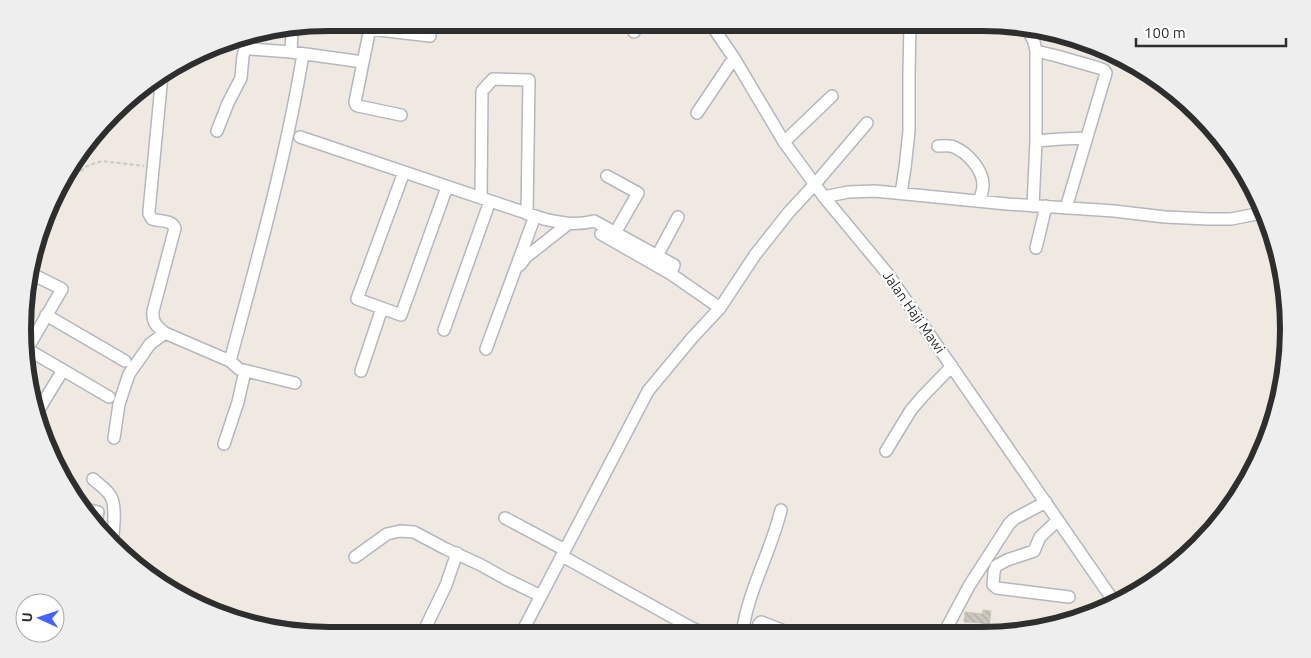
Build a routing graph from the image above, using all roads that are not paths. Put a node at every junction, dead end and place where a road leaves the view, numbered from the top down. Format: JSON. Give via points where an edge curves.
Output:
{"nodes":[{"id":1,"x":370,"y":31,"type":"edge"},
{"id":2,"x":400,"y":31,"type":"edge"},
{"id":3,"x":715,"y":31,"type":"edge"},
{"id":4,"x":910,"y":31,"type":"edge"},
{"id":5,"x":292,"y":34,"type":"edge"},
{"id":6,"x":430,"y":36,"type":"dead end"},
{"id":7,"x":1031,"y":36,"type":"edge"},
{"id":8,"x":247,"y":42,"type":"edge"},
{"id":9,"x":248,"y":42,"type":"edge"},
{"id":10,"x":291,"y":52,"type":"junction"},
{"id":11,"x":1036,"y":52,"type":"junction"},
{"id":12,"x":303,"y":54,"type":"junction"},
{"id":13,"x":734,"y":58,"type":"junction"},
{"id":14,"x":363,"y":62,"type":"junction"},
{"id":15,"x":161,"y":83,"type":"edge"},
{"id":16,"x":832,"y":96,"type":"dead end"},
{"id":17,"x":697,"y":113,"type":"dead end"},
{"id":18,"x":401,"y":115,"type":"dead end"},
{"id":19,"x":866,"y":123,"type":"dead end"},
{"id":20,"x":217,"y":131,"type":"dead end"},
{"id":21,"x":300,"y":137,"type":"dead end"},
{"id":22,"x":1086,"y":138,"type":"junction"},
{"id":23,"x":1036,"y":141,"type":"junction"},
{"id":24,"x":784,"y":142,"type":"junction"},
{"id":25,"x":938,"y":146,"type":"dead end"},
{"id":26,"x":404,"y":172,"type":"junction"},
{"id":27,"x":607,"y":176,"type":"dead end"},
{"id":28,"x":815,"y":184,"type":"junction"},
{"id":29,"x":447,"y":187,"type":"junction"},
{"id":30,"x":901,"y":193,"type":"junction"},
{"id":31,"x":824,"y":197,"type":"junction"},
{"id":32,"x":486,"y":200,"type":"junction"},
{"id":33,"x":979,"y":201,"type":"junction"},
{"id":34,"x":1034,"y":206,"type":"junction"},
{"id":35,"x":1046,"y":206,"type":"junction"},
{"id":36,"x":1066,"y":208,"type":"junction"},
{"id":37,"x":1257,"y":214,"type":"edge"},
{"id":38,"x":531,"y":215,"type":"junction"},
{"id":39,"x":678,"y":217,"type":"dead end"},
{"id":40,"x":568,"y":224,"type":"junction"},
{"id":41,"x":615,"y":233,"type":"junction"},
{"id":42,"x":601,"y":234,"type":"dead end"},
{"id":43,"x":1036,"y":248,"type":"dead end"},
{"id":44,"x":657,"y":256,"type":"junction"},
{"id":45,"x":671,"y":274,"type":"junction"},
{"id":46,"x":36,"y":276,"type":"edge"},
{"id":47,"x":512,"y":278,"type":"junction"},
{"id":48,"x":382,"y":308,"type":"junction"},
{"id":49,"x":720,"y":308,"type":"junction"},
{"id":50,"x":46,"y":315,"type":"junction"},
{"id":51,"x":444,"y":330,"type":"dead end"},
{"id":52,"x":165,"y":333,"type":"junction"},
{"id":53,"x":32,"y":340,"type":"edge"},
{"id":54,"x":486,"y":349,"type":"dead end"},
{"id":55,"x":33,"y":354,"type":"edge"},
{"id":56,"x":125,"y":361,"type":"dead end"},
{"id":57,"x":230,"y":361,"type":"junction"},
{"id":58,"x":952,"y":366,"type":"junction"},
{"id":59,"x":63,"y":370,"type":"junction"},
{"id":60,"x":246,"y":371,"type":"junction"},
{"id":61,"x":361,"y":371,"type":"dead end"},
{"id":62,"x":295,"y":383,"type":"dead end"},
{"id":63,"x":109,"y":397,"type":"dead end"},
{"id":64,"x":41,"y":407,"type":"edge"},
{"id":65,"x":114,"y":438,"type":"dead end"},
{"id":66,"x":224,"y":444,"type":"dead end"},
{"id":67,"x":886,"y":451,"type":"dead end"},
{"id":68,"x":93,"y":479,"type":"dead end"},
{"id":69,"x":1046,"y":502,"type":"junction"},
{"id":70,"x":781,"y":510,"type":"dead end"},
{"id":71,"x":505,"y":518,"type":"dead end"},
{"id":72,"x":1058,"y":520,"type":"junction"},
{"id":73,"x":113,"y":534,"type":"edge"},
{"id":74,"x":457,"y":553,"type":"junction"},
{"id":75,"x":563,"y":553,"type":"junction"},
{"id":76,"x":355,"y":557,"type":"dead end"},
{"id":77,"x":541,"y":596,"type":"junction"},
{"id":78,"x":1069,"y":597,"type":"dead end"},
{"id":79,"x":1111,"y":597,"type":"edge"},
{"id":80,"x":425,"y":627,"type":"edge"},
{"id":81,"x":525,"y":627,"type":"edge"},
{"id":82,"x":690,"y":627,"type":"edge"},
{"id":83,"x":743,"y":627,"type":"edge"},
{"id":84,"x":758,"y":627,"type":"edge"},
{"id":85,"x":774,"y":627,"type":"edge"},
{"id":86,"x":947,"y":627,"type":"edge"}],
"edges":[{"from":1,"to":14,"type":"street"},
{"from":2,"to":6,"type":"street"},
{"from":3,"to":13,"type":"street","name":"Jalan Haji Mawi"},
{"from":4,"to":30,"type":"street","via":[[909,131]]},
{"from":5,"to":10,"type":"street"},
{"from":7,"to":11,"type":"street"},
{"from":8,"to":20,"type":"street","via":[[241,78]]},
{"from":9,"to":10,"type":"street","via":[[250,49]]},
{"from":10,"to":12,"type":"street"},
{"from":11,"to":22,"type":"street","via":[[1104,70],[1104,82]]},
{"from":11,"to":23,"type":"street"},
{"from":12,"to":14,"type":"street"},
{"from":12,"to":57,"type":"street","via":[[264,234]]},
{"from":13,"to":17,"type":"street"},
{"from":13,"to":24,"type":"street","name":"Jalan Haji Mawi"},
{"from":14,"to":18,"type":"street","via":[[354,102],[358,106]]},
{"from":15,"to":52,"type":"street","via":[[149,214],[155,220],[172,223],[175,228],[152,316]]},
{"from":16,"to":24,"type":"street"},
{"from":19,"to":28,"type":"street"},
{"from":21,"to":26,"type":"street"},
{"from":22,"to":23,"type":"street"},
{"from":22,"to":36,"type":"street"},
{"from":23,"to":34,"type":"street"},
{"from":24,"to":28,"type":"street","name":"Jalan Haji Mawi"},
{"from":25,"to":33,"type":"street","via":[[953,147],[970,159],[983,184]]},
{"from":26,"to":29,"type":"street"},
{"from":26,"to":48,"type":"street","via":[[358,299]]},
{"from":27,"to":41,"type":"street","via":[[638,193]]},
{"from":28,"to":31,"type":"street","name":"Jalan Haji Mawi"},
{"from":28,"to":49,"type":"street","via":[[755,256]]},
{"from":29,"to":32,"type":"street"},
{"from":29,"to":48,"type":"street","via":[[401,315]]},
{"from":30,"to":31,"type":"street","via":[[848,192]]},
{"from":30,"to":33,"type":"street"},
{"from":31,"to":58,"type":"street","name":"Jalan Haji Mawi","via":[[887,272]]},
{"from":32,"to":38,"type":"street"},
{"from":32,"to":38,"type":"street","via":[[482,91],[493,79],[529,80]]},
{"from":32,"to":51,"type":"street"},
{"from":33,"to":34,"type":"street"},
{"from":34,"to":35,"type":"street"},
{"from":35,"to":36,"type":"street"},
{"from":35,"to":43,"type":"street"},
{"from":36,"to":37,"type":"street","via":[[1208,219]]},
{"from":38,"to":40,"type":"street"},
{"from":38,"to":47,"type":"street"},
{"from":39,"to":44,"type":"street"},
{"from":40,"to":41,"type":"street","via":[[594,221]]},
{"from":40,"to":47,"type":"street","via":[[526,257]]},
{"from":41,"to":44,"type":"street"},
{"from":42,"to":45,"type":"street"},
{"from":44,"to":45,"type":"street","via":[[674,265]]},
{"from":45,"to":49,"type":"street"},
{"from":46,"to":50,"type":"street","via":[[62,289]]},
{"from":47,"to":54,"type":"street"},
{"from":48,"to":61,"type":"street"},
{"from":49,"to":75,"type":"street","via":[[648,390]]},
{"from":50,"to":53,"type":"street"},
{"from":50,"to":56,"type":"street"},
{"from":52,"to":57,"type":"street"},
{"from":52,"to":65,"type":"street","via":[[150,344],[129,374],[118,404]]},
{"from":55,"to":59,"type":"street"},
{"from":57,"to":60,"type":"street"},
{"from":58,"to":67,"type":"street","via":[[911,410]]},
{"from":58,"to":69,"type":"street","name":"Jalan Haji Mawi"},
{"from":59,"to":63,"type":"street"},
{"from":59,"to":64,"type":"street"},
{"from":60,"to":62,"type":"street"},
{"from":60,"to":66,"type":"street"},
{"from":68,"to":73,"type":"street","via":[[112,498]]},
{"from":69,"to":72,"type":"street","name":"Jalan Haji Mawi"},
{"from":69,"to":86,"type":"street","via":[[1009,524]]},
{"from":70,"to":83,"type":"street","via":[[749,600]]},
{"from":71,"to":75,"type":"street"},
{"from":72,"to":78,"type":"street","via":[[1040,537],[1034,551],[996,566],[994,585]]},
{"from":72,"to":79,"type":"street","name":"Jalan Haji Mawi"},
{"from":74,"to":76,"type":"street","via":[[414,532],[400,531],[387,534]]},
{"from":74,"to":77,"type":"street"},
{"from":74,"to":80,"type":"street"},
{"from":75,"to":77,"type":"street"},
{"from":75,"to":82,"type":"street"},
{"from":77,"to":81,"type":"street"},
{"from":84,"to":85,"type":"street","via":[[761,622]]}]}
